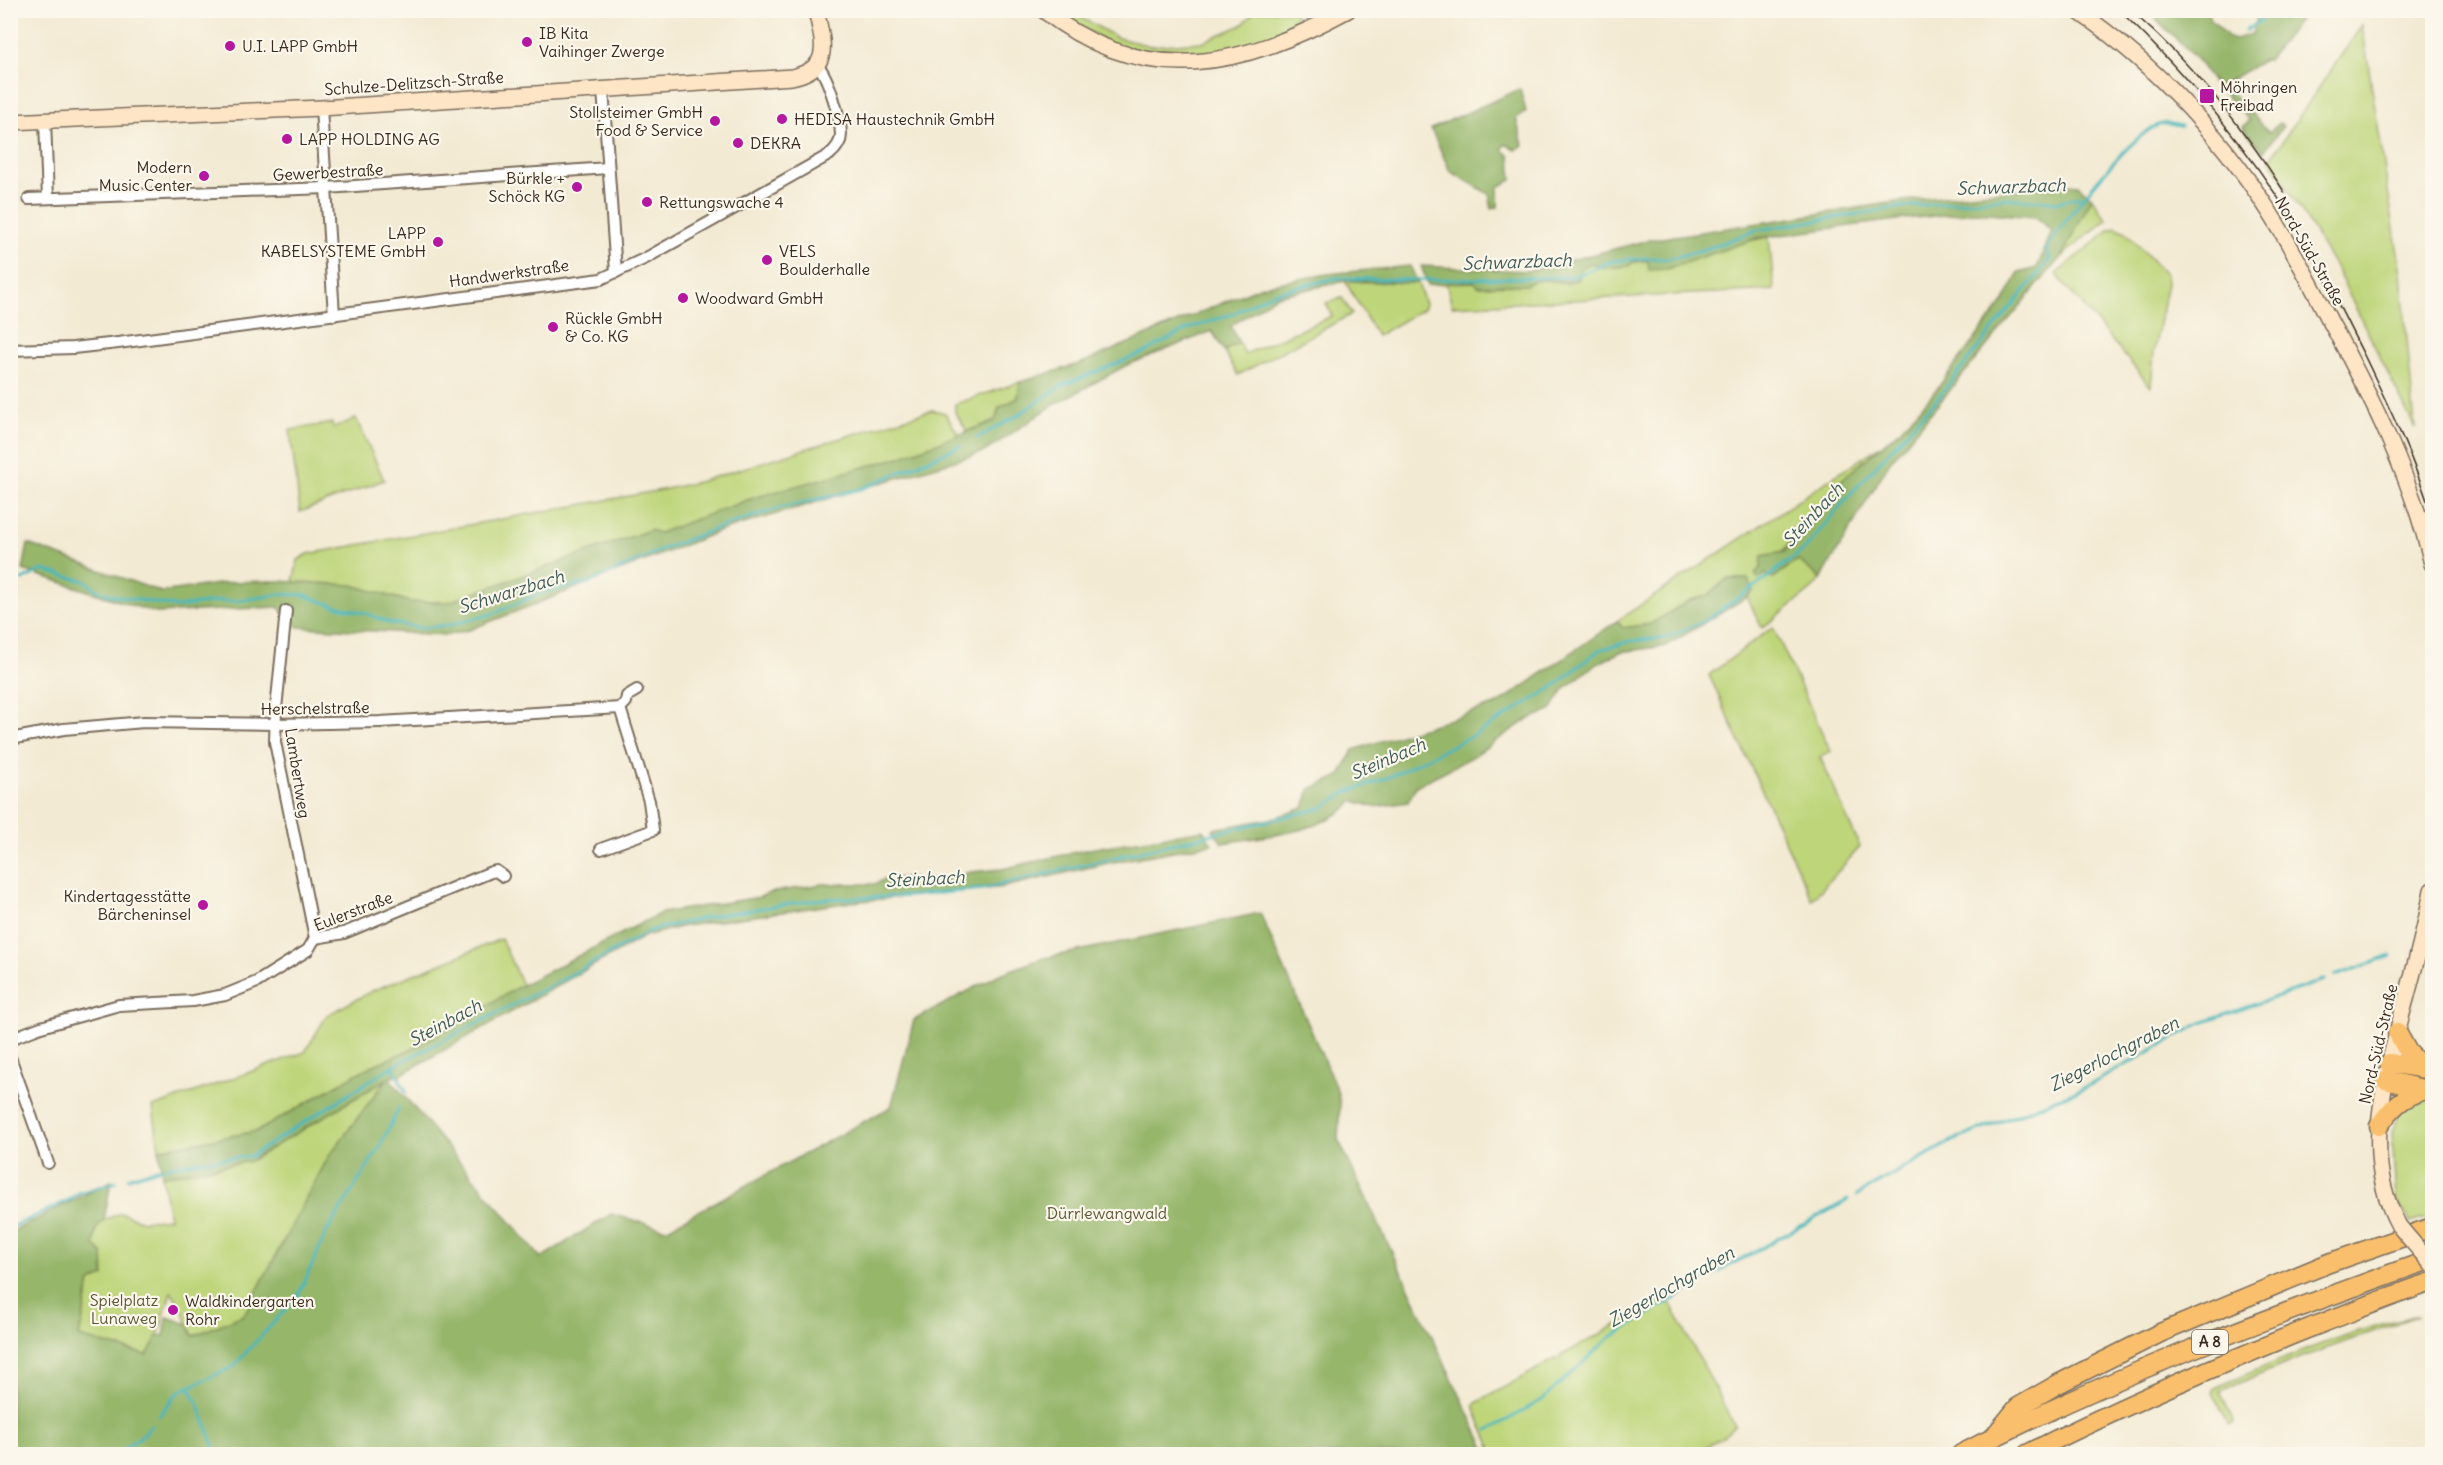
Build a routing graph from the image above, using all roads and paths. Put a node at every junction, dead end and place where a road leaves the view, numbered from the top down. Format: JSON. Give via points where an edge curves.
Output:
{"nodes":[{"id":1,"x":816,"y":10,"type":"edge"},
{"id":2,"x":1043,"y":10,"type":"edge"},
{"id":3,"x":2076,"y":10,"type":"edge"},
{"id":4,"x":1348,"y":11,"type":"edge"},
{"id":5,"x":818,"y":66,"type":"junction"},
{"id":6,"x":603,"y":89,"type":"junction"},
{"id":7,"x":321,"y":108,"type":"junction"},
{"id":8,"x":45,"y":121,"type":"junction"},
{"id":9,"x":10,"y":122,"type":"edge"},
{"id":10,"x":609,"y":168,"type":"junction"},
{"id":11,"x":327,"y":188,"type":"junction"},
{"id":12,"x":48,"y":198,"type":"junction"},
{"id":13,"x":29,"y":199,"type":"dead end"},
{"id":14,"x":616,"y":272,"type":"junction"},
{"id":15,"x":334,"y":315,"type":"junction"},
{"id":16,"x":10,"y":350,"type":"edge"},
{"id":17,"x":2433,"y":564,"type":"edge"},
{"id":18,"x":286,"y":611,"type":"dead end"},
{"id":19,"x":638,"y":690,"type":"dead end"},
{"id":20,"x":620,"y":708,"type":"junction"},
{"id":21,"x":275,"y":724,"type":"junction"},
{"id":22,"x":10,"y":739,"type":"edge"},
{"id":23,"x":601,"y":849,"type":"dead end"},
{"id":24,"x":503,"y":876,"type":"dead end"},
{"id":25,"x":2433,"y":890,"type":"edge"},
{"id":26,"x":315,"y":938,"type":"junction"},
{"id":27,"x":2397,"y":1032,"type":"joint"},
{"id":28,"x":10,"y":1039,"type":"edge"},
{"id":29,"x":10,"y":1057,"type":"edge"},
{"id":30,"x":2393,"y":1062,"type":"junction"},
{"id":31,"x":2427,"y":1069,"type":"edge"},
{"id":32,"x":2429,"y":1090,"type":"edge"},
{"id":33,"x":2379,"y":1126,"type":"junction"},
{"id":34,"x":48,"y":1163,"type":"dead end"},
{"id":35,"x":2432,"y":1227,"type":"edge"},
{"id":36,"x":2433,"y":1259,"type":"edge"},
{"id":37,"x":2433,"y":1265,"type":"edge"},
{"id":38,"x":2433,"y":1282,"type":"edge"},
{"id":39,"x":1993,"y":1438,"type":"junction"},
{"id":40,"x":1961,"y":1455,"type":"edge"},
{"id":41,"x":2027,"y":1455,"type":"edge"}],
"edges":[{"from":1,"to":5,"type":"main road","via":[[823,52]]},
{"from":2,"to":4,"type":"main road","via":[[1072,31],[1112,50],[1176,62],[1208,62],[1245,55],[1279,44]]},
{"from":3,"to":17,"type":"main road","name":"Nord-Süd-Straße","via":[[2123,45],[2179,98],[2233,162],[2279,227],[2390,438]]},
{"from":5,"to":6,"type":"main road","name":"Schulze-Delitzsch-Straße","via":[[792,77]]},
{"from":5,"to":14,"type":"street","name":"Handwerkstraße","via":[[828,80],[841,134],[837,148],[820,161]]},
{"from":6,"to":7,"type":"main road","name":"Schulze-Delitzsch-Straße"},
{"from":6,"to":10,"type":"street"},
{"from":7,"to":8,"type":"main road","name":"Schulze-Delitzsch-Straße"},
{"from":7,"to":11,"type":"street"},
{"from":8,"to":9,"type":"main road","name":"Schulze-Delitzsch-Straße"},
{"from":8,"to":12,"type":"street"},
{"from":10,"to":11,"type":"street","name":"Gewerbestraße"},
{"from":10,"to":14,"type":"street"},
{"from":11,"to":12,"type":"street","name":"Gewerbestraße"},
{"from":11,"to":15,"type":"street"},
{"from":12,"to":13,"type":"street","name":"Gewerbestraße"},
{"from":14,"to":15,"type":"street","name":"Handwerkstraße","via":[[601,279]]},
{"from":15,"to":16,"type":"street","name":"Handwerkstraße","via":[[118,344]]},
{"from":18,"to":21,"type":"street","name":"Lambertweg"},
{"from":19,"to":20,"type":"street","via":[[627,696]]},
{"from":20,"to":21,"type":"street","name":"Herschelstraße"},
{"from":20,"to":23,"type":"street","via":[[649,801],[653,830]]},
{"from":21,"to":22,"type":"street","name":"Herschelstraße","via":[[144,722],[64,729]]},
{"from":21,"to":26,"type":"street","name":"Lambertweg","via":[[278,757]]},
{"from":24,"to":26,"type":"street","name":"Eulerstraße","via":[[491,872],[344,933]]},
{"from":25,"to":27,"type":"main road","name":"Nord-Süd-Straße"},
{"from":26,"to":28,"type":"street","name":"Eulerstraße","via":[[308,950],[257,982],[225,995],[119,1005]]},
{"from":27,"to":30,"type":"highway"},
{"from":29,"to":34,"type":"street"},
{"from":30,"to":31,"type":"highway"},
{"from":30,"to":32,"type":"highway"},
{"from":30,"to":33,"type":"main road","name":"Nord-Süd-Straße"},
{"from":32,"to":33,"type":"highway","via":[[2398,1102]]},
{"from":33,"to":37,"type":"main road","name":"Nord-Süd-Straße","bridge":true,"via":[[2379,1155],[2389,1207],[2399,1226]]},
{"from":35,"to":39,"type":"highway","number":"A 8","via":[[2329,1263],[2150,1338],[2018,1407]]},
{"from":36,"to":39,"type":"highway","number":"A 8","via":[[2248,1326]]},
{"from":38,"to":41,"type":"highway","number":"A 8","via":[[2200,1373]]},
{"from":39,"to":40,"type":"highway","number":"A 8"}]}
